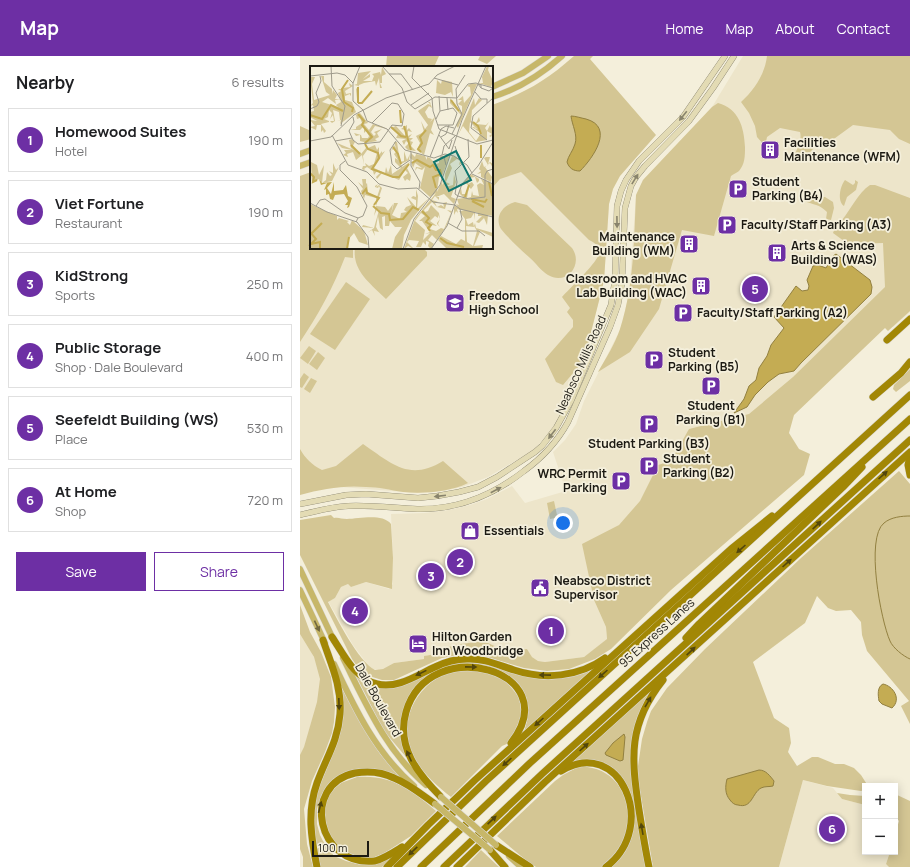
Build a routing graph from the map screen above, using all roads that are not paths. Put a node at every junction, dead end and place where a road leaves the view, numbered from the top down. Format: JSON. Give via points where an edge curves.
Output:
{"nodes":[{"id":1,"x":549,"y":56,"type":"edge"},
{"id":2,"x":562,"y":56,"type":"edge"},
{"id":3,"x":725,"y":56,"type":"edge"},
{"id":4,"x":734,"y":56,"type":"edge"},
{"id":5,"x":527,"y":82,"type":"junction"},
{"id":6,"x":493,"y":87,"type":"edge"},
{"id":7,"x":493,"y":97,"type":"edge"},
{"id":8,"x":310,"y":149,"type":"edge"},
{"id":9,"x":300,"y":154,"type":"edge"},
{"id":10,"x":310,"y":162,"type":"edge"},
{"id":11,"x":300,"y":166,"type":"edge"},
{"id":12,"x":910,"y":319,"type":"edge"},
{"id":13,"x":887,"y":340,"type":"dead end"},
{"id":14,"x":910,"y":362,"type":"edge"},
{"id":15,"x":910,"y":395,"type":"edge"},
{"id":16,"x":873,"y":397,"type":"dead end"},
{"id":17,"x":910,"y":419,"type":"edge"},
{"id":18,"x":910,"y":440,"type":"edge"},
{"id":19,"x":910,"y":452,"type":"edge"},
{"id":20,"x":910,"y":456,"type":"edge"},
{"id":21,"x":864,"y":460,"type":"junction"},
{"id":22,"x":821,"y":475,"type":"junction"},
{"id":23,"x":910,"y":475,"type":"edge"},
{"id":24,"x":300,"y":504,"type":"edge"},
{"id":25,"x":300,"y":515,"type":"edge"},
{"id":26,"x":300,"y":569,"type":"edge"},
{"id":27,"x":300,"y":590,"type":"edge"},
{"id":28,"x":332,"y":637,"type":"junction"},
{"id":29,"x":630,"y":639,"type":"junction"},
{"id":30,"x":323,"y":640,"type":"junction"},
{"id":31,"x":678,"y":662,"type":"junction"},
{"id":32,"x":653,"y":673,"type":"junction"},
{"id":33,"x":488,"y":768,"type":"junction"},
{"id":34,"x":545,"y":782,"type":"junction"},
{"id":35,"x":441,"y":797,"type":"junction"},
{"id":36,"x":435,"y":804,"type":"junction"},
{"id":37,"x":424,"y":829,"type":"junction"},
{"id":38,"x":496,"y":845,"type":"junction"},
{"id":39,"x":490,"y":850,"type":"junction"},
{"id":40,"x":317,"y":867,"type":"edge"},
{"id":41,"x":386,"y":867,"type":"edge"},
{"id":42,"x":398,"y":867,"type":"edge"},
{"id":43,"x":421,"y":867,"type":"edge"},
{"id":44,"x":444,"y":867,"type":"edge"},
{"id":45,"x":457,"y":867,"type":"edge"},
{"id":46,"x":505,"y":867,"type":"edge"},
{"id":47,"x":510,"y":867,"type":"edge"},
{"id":48,"x":521,"y":867,"type":"edge"},
{"id":49,"x":530,"y":867,"type":"edge"},
{"id":50,"x":606,"y":867,"type":"edge"},
{"id":51,"x":649,"y":867,"type":"edge"}],
"edges":[{"from":1,"to":5,"type":"main road","via":[[550,60]]},
{"from":1,"to":6,"type":"main road","via":[[523,73]]},
{"from":2,"to":5,"type":"main road"},
{"from":3,"to":24,"type":"main road","name":"Neabsco Mills Road","one_way":true,"via":[[688,110],[639,161],[626,180],[618,206],[615,280],[611,305],[571,400],[546,441],[535,452],[497,477],[478,487],[459,492],[418,498],[346,495]]},
{"from":25,"to":4,"type":"main road","name":"Neabsco Mills Road","one_way":true,"via":[[349,506],[418,509],[465,503],[505,485],[547,452],[568,422],[616,311],[622,284],[625,208],[633,182],[689,121]]},
{"from":5,"to":7,"type":"main road"},
{"from":8,"to":9,"type":"main road"},
{"from":10,"to":11,"type":"main road"},
{"from":12,"to":13,"type":"highway"},
{"from":14,"to":16,"type":"highway"},
{"from":15,"to":22,"type":"highway"},
{"from":17,"to":21,"type":"highway","name":"95 Express Lanes"},
{"from":32,"to":18,"type":"highway","one_way":true},
{"from":31,"to":19,"type":"highway","one_way":true},
{"from":20,"to":23,"type":"highway"},
{"from":21,"to":32,"type":"highway","via":[[861,470],[699,624]]},
{"from":21,"to":43,"type":"highway","name":"95 Express Lanes","via":[[528,765]]},
{"from":22,"to":29,"type":"highway","via":[[730,549]]},
{"from":22,"to":42,"type":"highway","one_way":true,"via":[[486,781]]},
{"from":26,"to":28,"type":"main road","name":"Dale Boulevard"},
{"from":27,"to":30,"type":"main road","name":"Dale Boulevard","one_way":true},
{"from":29,"to":28,"type":"highway","one_way":true,"via":[[602,660],[573,673],[536,675],[514,671],[485,660],[461,659],[435,666],[402,682],[383,685],[356,673]]},
{"from":28,"to":35,"type":"main road","name":"Dale Boulevard","via":[[370,714],[390,746],[416,776]]},
{"from":29,"to":33,"type":"highway","one_way":true},
{"from":30,"to":36,"type":"main road","name":"Dale Boulevard","via":[[357,712],[374,741],[398,771]]},
{"from":30,"to":40,"type":"highway","one_way":true,"via":[[337,680],[340,714],[336,737],[317,782],[312,802],[310,831]]},
{"from":34,"to":31,"type":"highway","one_way":true},
{"from":51,"to":31,"type":"highway","one_way":true,"via":[[635,784],[634,746],[644,707]]},
{"from":44,"to":32,"type":"highway","one_way":true},
{"from":35,"to":33,"type":"highway","one_way":true,"via":[[422,778],[412,762],[404,733],[409,704],[423,685],[435,676],[455,668],[482,668],[507,678],[520,691],[525,708],[522,726],[514,740]]},
{"from":33,"to":37,"type":"highway"},
{"from":34,"to":45,"type":"highway"},
{"from":34,"to":50,"type":"highway","via":[[574,765],[587,764],[604,767],[620,781],[631,806],[631,829],[622,850]]},
{"from":35,"to":38,"type":"main road","name":"Dale Boulevard","bridge":true},
{"from":37,"to":36,"type":"highway","one_way":true,"via":[[404,846],[376,861],[357,861],[344,857],[328,845],[320,827],[319,811],[323,798],[334,783],[350,774],[364,772],[393,777]]},
{"from":36,"to":39,"type":"main road","name":"Dale Boulevard","bridge":true},
{"from":37,"to":41,"type":"highway"},
{"from":38,"to":48,"type":"main road","name":"Dale Boulevard"},
{"from":38,"to":49,"type":"highway"},
{"from":39,"to":46,"type":"highway"},
{"from":39,"to":47,"type":"main road","name":"Dale Boulevard"}]}
